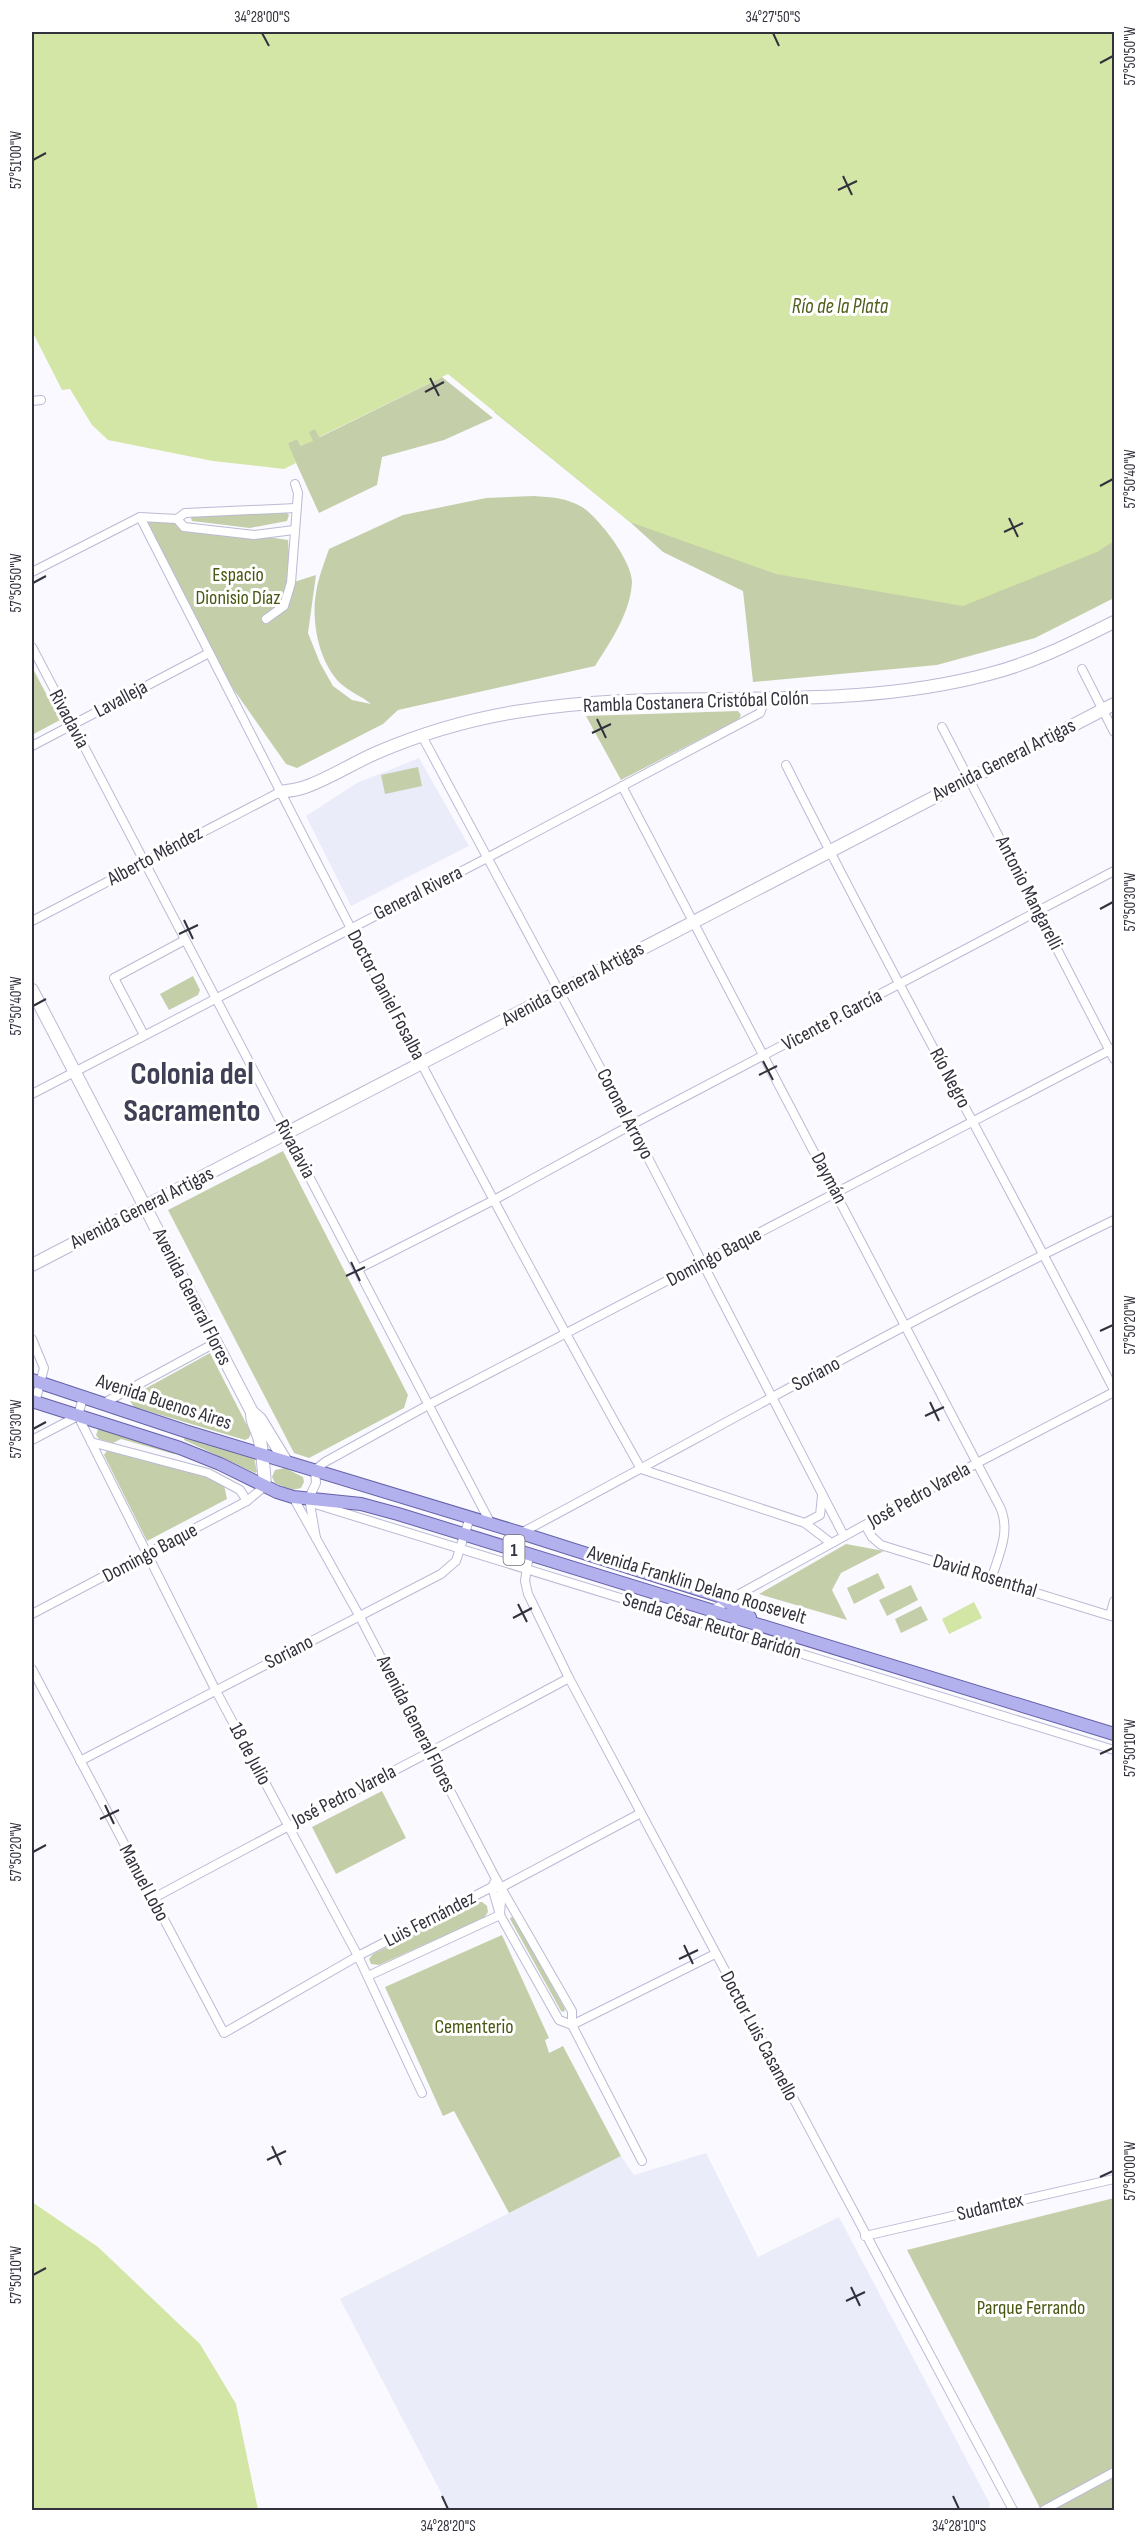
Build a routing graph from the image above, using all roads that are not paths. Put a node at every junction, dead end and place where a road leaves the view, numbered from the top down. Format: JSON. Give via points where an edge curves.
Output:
{"nodes":[{"id":1,"x":295,"y":484,"type":"dead end"},
{"id":2,"x":296,"y":508,"type":"junction"},
{"id":3,"x":140,"y":517,"type":"junction"},
{"id":4,"x":177,"y":519,"type":"junction"},
{"id":5,"x":294,"y":530,"type":"junction"},
{"id":6,"x":32,"y":572,"type":"edge"},
{"id":7,"x":266,"y":619,"type":"dead end"},
{"id":8,"x":1114,"y":622,"type":"edge"},
{"id":9,"x":32,"y":647,"type":"edge"},
{"id":10,"x":209,"y":653,"type":"junction"},
{"id":11,"x":1082,"y":669,"type":"dead end"},
{"id":12,"x":765,"y":700,"type":"junction"},
{"id":13,"x":1109,"y":707,"type":"edge"},
{"id":14,"x":72,"y":725,"type":"junction"},
{"id":15,"x":942,"y":727,"type":"dead end"},
{"id":16,"x":1114,"y":732,"type":"edge"},
{"id":17,"x":422,"y":736,"type":"junction"},
{"id":18,"x":32,"y":746,"type":"edge"},
{"id":19,"x":786,"y":765,"type":"dead end"},
{"id":20,"x":969,"y":778,"type":"junction"},
{"id":21,"x":622,"y":786,"type":"junction"},
{"id":22,"x":280,"y":792,"type":"junction"},
{"id":23,"x":829,"y":851,"type":"junction"},
{"id":24,"x":487,"y":858,"type":"junction"},
{"id":25,"x":144,"y":862,"type":"junction"},
{"id":26,"x":1114,"y":871,"type":"edge"},
{"id":27,"x":1038,"y":912,"type":"junction"},
{"id":28,"x":32,"y":921,"type":"edge"},
{"id":29,"x":694,"y":922,"type":"junction"},
{"id":30,"x":351,"y":927,"type":"junction"},
{"id":31,"x":185,"y":940,"type":"junction"},
{"id":32,"x":899,"y":984,"type":"junction"},
{"id":33,"x":32,"y":990,"type":"edge"},
{"id":34,"x":559,"y":991,"type":"junction"},
{"id":35,"x":216,"y":998,"type":"junction"},
{"id":36,"x":144,"y":1035,"type":"junction"},
{"id":37,"x":1112,"y":1049,"type":"edge"},
{"id":38,"x":764,"y":1056,"type":"junction"},
{"id":39,"x":1114,"y":1059,"type":"edge"},
{"id":40,"x":423,"y":1064,"type":"junction"},
{"id":41,"x":75,"y":1072,"type":"junction"},
{"id":42,"x":32,"y":1094,"type":"edge"},
{"id":43,"x":973,"y":1121,"type":"junction"},
{"id":44,"x":631,"y":1125,"type":"junction"},
{"id":45,"x":287,"y":1134,"type":"junction"},
{"id":46,"x":837,"y":1193,"type":"junction"},
{"id":47,"x":494,"y":1200,"type":"junction"},
{"id":48,"x":145,"y":1207,"type":"junction"},
{"id":49,"x":1114,"y":1220,"type":"edge"},
{"id":50,"x":1045,"y":1254,"type":"junction"},
{"id":51,"x":703,"y":1263,"type":"junction"},
{"id":52,"x":32,"y":1265,"type":"edge"},
{"id":53,"x":358,"y":1269,"type":"junction"},
{"id":54,"x":907,"y":1326,"type":"junction"},
{"id":55,"x":566,"y":1335,"type":"junction"},
{"id":56,"x":32,"y":1339,"type":"edge"},
{"id":57,"x":215,"y":1343,"type":"junction"},
{"id":58,"x":36,"y":1381,"type":"edge"},
{"id":59,"x":1114,"y":1391,"type":"edge"},
{"id":60,"x":83,"y":1397,"type":"junction"},
{"id":61,"x":772,"y":1398,"type":"junction"},
{"id":62,"x":33,"y":1402,"type":"edge"},
{"id":63,"x":102,"y":1404,"type":"junction"},
{"id":64,"x":430,"y":1404,"type":"junction"},
{"id":65,"x":252,"y":1412,"type":"junction"},
{"id":66,"x":78,"y":1416,"type":"junction"},
{"id":67,"x":32,"y":1440,"type":"edge"},
{"id":68,"x":91,"y":1442,"type":"junction"},
{"id":69,"x":262,"y":1454,"type":"junction"},
{"id":70,"x":285,"y":1460,"type":"junction"},
{"id":71,"x":978,"y":1462,"type":"junction"},
{"id":72,"x":641,"y":1469,"type":"junction"},
{"id":73,"x":315,"y":1470,"type":"junction"},
{"id":74,"x":265,"y":1486,"type":"junction"},
{"id":75,"x":822,"y":1496,"type":"junction"},
{"id":76,"x":293,"y":1497,"type":"junction"},
{"id":77,"x":309,"y":1500,"type":"junction"},
{"id":78,"x":247,"y":1501,"type":"junction"},
{"id":79,"x":470,"y":1517,"type":"junction"},
{"id":80,"x":805,"y":1523,"type":"junction"},
{"id":81,"x":491,"y":1524,"type":"junction"},
{"id":82,"x":865,"y":1524,"type":"junction"},
{"id":83,"x":521,"y":1533,"type":"junction"},
{"id":84,"x":465,"y":1534,"type":"junction"},
{"id":85,"x":844,"y":1536,"type":"junction"},
{"id":86,"x":316,"y":1538,"type":"junction"},
{"id":87,"x":541,"y":1539,"type":"junction"},
{"id":88,"x":831,"y":1544,"type":"junction"},
{"id":89,"x":461,"y":1548,"type":"junction"},
{"id":90,"x":148,"y":1554,"type":"junction"},
{"id":91,"x":532,"y":1555,"type":"junction"},
{"id":92,"x":526,"y":1569,"type":"junction"},
{"id":93,"x":992,"y":1577,"type":"junction"},
{"id":94,"x":723,"y":1599,"type":"junction"},
{"id":95,"x":1114,"y":1601,"type":"edge"},
{"id":96,"x":712,"y":1610,"type":"junction"},
{"id":97,"x":32,"y":1614,"type":"edge"},
{"id":98,"x":1112,"y":1616,"type":"edge"},
{"id":99,"x":360,"y":1617,"type":"junction"},
{"id":100,"x":760,"y":1624,"type":"junction"},
{"id":101,"x":708,"y":1625,"type":"junction"},
{"id":102,"x":32,"y":1669,"type":"edge"},
{"id":103,"x":569,"y":1678,"type":"junction"},
{"id":104,"x":215,"y":1689,"type":"junction"},
{"id":105,"x":1114,"y":1734,"type":"edge"},
{"id":106,"x":1114,"y":1750,"type":"edge"},
{"id":107,"x":430,"y":1753,"type":"junction"},
{"id":108,"x":80,"y":1761,"type":"junction"},
{"id":109,"x":639,"y":1814,"type":"junction"},
{"id":110,"x":288,"y":1825,"type":"junction"},
{"id":111,"x":494,"y":1883,"type":"junction"},
{"id":112,"x":502,"y":1887,"type":"junction"},
{"id":113,"x":152,"y":1899,"type":"junction"},
{"id":114,"x":500,"y":1915,"type":"junction"},
{"id":115,"x":715,"y":1954,"type":"junction"},
{"id":116,"x":358,"y":1956,"type":"junction"},
{"id":117,"x":368,"y":1976,"type":"junction"},
{"id":118,"x":572,"y":2025,"type":"junction"},
{"id":119,"x":224,"y":2033,"type":"joint"},
{"id":120,"x":422,"y":2093,"type":"dead end"},
{"id":121,"x":642,"y":2161,"type":"dead end"},
{"id":122,"x":1114,"y":2179,"type":"edge"},
{"id":123,"x":865,"y":2236,"type":"junction"},
{"id":124,"x":1114,"y":2472,"type":"edge"},
{"id":125,"x":1012,"y":2511,"type":"edge"},
{"id":126,"x":1044,"y":2511,"type":"edge"}],
"edges":[{"from":1,"to":2,"type":"street"},
{"from":2,"to":4,"type":"street","via":[[185,513]]},
{"from":2,"to":5,"type":"street"},
{"from":3,"to":4,"type":"street"},
{"from":3,"to":6,"type":"street"},
{"from":3,"to":10,"type":"street","name":"Doctor Daniel Fosalba"},
{"from":4,"to":5,"type":"street","via":[[184,527],[254,535]]},
{"from":5,"to":7,"type":"street","via":[[291,583],[284,606]]},
{"from":8,"to":12,"type":"street","name":"Rambla Costanera Cristóbal Colón","via":[[1031,661],[964,680],[898,692]]},
{"from":9,"to":14,"type":"street","name":"Rivadavia"},
{"from":10,"to":14,"type":"street","name":"Lavalleja"},
{"from":10,"to":22,"type":"street","name":"Doctor Daniel Fosalba"},
{"from":11,"to":13,"type":"street"},
{"from":12,"to":17,"type":"street","name":"Rambla Costanera Cristóbal Colón","via":[[562,706],[484,718]]},
{"from":12,"to":21,"type":"street","name":"General Rivera","via":[[760,713]]},
{"from":13,"to":16,"type":"street"},
{"from":13,"to":20,"type":"street","name":"Avenida General Artigas"},
{"from":14,"to":18,"type":"street","name":"Lavalleja"},
{"from":14,"to":25,"type":"street","name":"Rivadavia"},
{"from":15,"to":20,"type":"street","name":"Antonio Mangarelli"},
{"from":17,"to":22,"type":"street","name":"Rambla Costanera Cristóbal Colón","via":[[302,788]]},
{"from":17,"to":24,"type":"street","name":"Coronel Arroyo"},
{"from":19,"to":23,"type":"street","name":"Río Negro"},
{"from":20,"to":23,"type":"street","name":"Avenida General Artigas"},
{"from":20,"to":27,"type":"street","name":"Antonio Mangarelli"},
{"from":21,"to":24,"type":"street","name":"General Rivera"},
{"from":21,"to":29,"type":"street","name":"Daymán"},
{"from":22,"to":25,"type":"street","name":"Alberto Méndez"},
{"from":22,"to":30,"type":"street","name":"Doctor Daniel Fosalba"},
{"from":23,"to":29,"type":"street","name":"Avenida General Artigas"},
{"from":23,"to":32,"type":"street","name":"Río Negro"},
{"from":24,"to":30,"type":"street","name":"General Rivera"},
{"from":24,"to":34,"type":"street","name":"Coronel Arroyo"},
{"from":25,"to":28,"type":"street","name":"Alberto Méndez"},
{"from":25,"to":31,"type":"street","name":"Rivadavia"},
{"from":26,"to":27,"type":"street","name":"Vicente P. García"},
{"from":27,"to":32,"type":"street","name":"Vicente P. García"},
{"from":27,"to":37,"type":"street","name":"Antonio Mangarelli"},
{"from":29,"to":34,"type":"street","name":"Avenida General Artigas"},
{"from":29,"to":38,"type":"street","name":"Daymán"},
{"from":30,"to":35,"type":"street","name":"General Rivera"},
{"from":30,"to":40,"type":"street","name":"Doctor Daniel Fosalba"},
{"from":31,"to":35,"type":"street","name":"Rivadavia"},
{"from":31,"to":36,"type":"street","via":[[114,978]]},
{"from":32,"to":38,"type":"street","name":"Vicente P. García"},
{"from":32,"to":43,"type":"street","name":"Río Negro"},
{"from":33,"to":41,"type":"street","name":"Avenida General Flores"},
{"from":34,"to":40,"type":"street","name":"Avenida General Artigas"},
{"from":34,"to":44,"type":"street","name":"Coronel Arroyo"},
{"from":35,"to":36,"type":"street","name":"General Rivera"},
{"from":35,"to":45,"type":"street","name":"Rivadavia"},
{"from":36,"to":41,"type":"street","name":"General Rivera"},
{"from":37,"to":39,"type":"street","name":"Antonio Mangarelli"},
{"from":37,"to":43,"type":"street","name":"Domingo Baque"},
{"from":38,"to":44,"type":"street","name":"Vicente P. García"},
{"from":38,"to":46,"type":"street","name":"Daymán"},
{"from":40,"to":45,"type":"street","name":"Avenida General Artigas"},
{"from":40,"to":47,"type":"street","name":"Doctor Daniel Fosalba"},
{"from":41,"to":42,"type":"street","name":"General Rivera"},
{"from":41,"to":48,"type":"street","name":"Avenida General Flores"},
{"from":43,"to":46,"type":"street","name":"Domingo Baque"},
{"from":43,"to":50,"type":"street","name":"Río Negro"},
{"from":44,"to":47,"type":"street","name":"Vicente P. García"},
{"from":44,"to":51,"type":"street","name":"Coronel Arroyo"},
{"from":45,"to":48,"type":"street","name":"Avenida General Artigas"},
{"from":45,"to":53,"type":"street","name":"Rivadavia"},
{"from":46,"to":51,"type":"street","name":"Domingo Baque"},
{"from":46,"to":54,"type":"street","name":"Daymán"},
{"from":47,"to":53,"type":"street","name":"Vicente P. García"},
{"from":47,"to":55,"type":"street","name":"Doctor Daniel Fosalba"},
{"from":48,"to":52,"type":"street","name":"Avenida General Artigas"},
{"from":48,"to":57,"type":"street","name":"Avenida General Flores"},
{"from":49,"to":50,"type":"street","name":"Soriano"},
{"from":50,"to":54,"type":"street","name":"Soriano"},
{"from":50,"to":59,"type":"street","name":"Río Negro"},
{"from":51,"to":55,"type":"street","name":"Domingo Baque"},
{"from":51,"to":61,"type":"street","name":"Coronel Arroyo"},
{"from":53,"to":64,"type":"street","name":"Rivadavia"},
{"from":54,"to":61,"type":"street","name":"Soriano"},
{"from":54,"to":71,"type":"street","name":"Daymán"},
{"from":55,"to":64,"type":"street","name":"Domingo Baque"},
{"from":55,"to":72,"type":"street","name":"Doctor Daniel Fosalba"},
{"from":56,"to":58,"type":"street","via":[[44,1368]]},
{"from":57,"to":63,"type":"street"},
{"from":57,"to":65,"type":"street","name":"Avenida General Flores"},
{"from":58,"to":60,"type":"main road","name":"Avenida Buenos Aires","number":"1"},
{"from":58,"to":62,"type":"street"},
{"from":59,"to":71,"type":"street","name":"José Pedro Varela"},
{"from":60,"to":63,"type":"main road","name":"Avenida Buenos Aires","number":"1"},
{"from":60,"to":66,"type":"street"},
{"from":61,"to":72,"type":"street","name":"Soriano"},
{"from":61,"to":75,"type":"street","name":"Coronel Arroyo"},
{"from":62,"to":66,"type":"main road","name":"Avenida Buenos Aires","number":"1"},
{"from":63,"to":69,"type":"main road","name":"Avenida Buenos Aires","number":"1"},
{"from":64,"to":73,"type":"street","name":"Domingo Baque"},
{"from":64,"to":81,"type":"street","name":"Rivadavia"},
{"from":65,"to":69,"type":"street","name":"Avenida General Flores"},
{"from":65,"to":70,"type":"street","name":"Avenida General Flores","via":[[261,1419]]},
{"from":66,"to":67,"type":"street"},
{"from":66,"to":68,"type":"street","name":"18 de Julio"},
{"from":66,"to":74,"type":"main road","name":"Avenida Buenos Aires","number":"1","via":[[180,1448]]},
{"from":68,"to":78,"type":"street","via":[[208,1473],[240,1490]]},
{"from":68,"to":90,"type":"street","name":"18 de Julio"},
{"from":69,"to":70,"type":"main road","name":"Avenida Buenos Aires","number":"1"},
{"from":69,"to":74,"type":"street","name":"Avenida General Flores"},
{"from":70,"to":73,"type":"main road","name":"Avenida Franklin Delano Roosevelt","number":"1"},
{"from":71,"to":82,"type":"street","name":"José Pedro Varela"},
{"from":71,"to":93,"type":"street","name":"Daymán","via":[[1005,1522]]},
{"from":72,"to":80,"type":"street"},
{"from":72,"to":83,"type":"street","name":"Soriano"},
{"from":73,"to":77,"type":"street","via":[[316,1483]]},
{"from":73,"to":79,"type":"main road","name":"Avenida Franklin Delano Roosevelt","number":"1"},
{"from":74,"to":76,"type":"main road","name":"Avenida Franklin Delano Roosevelt","number":"1"},
{"from":74,"to":78,"type":"street","name":"Domingo Baque"},
{"from":75,"to":80,"type":"street","via":[[820,1515]]},
{"from":75,"to":85,"type":"street","name":"Coronel Arroyo"},
{"from":76,"to":77,"type":"main road","name":"Avenida Franklin Delano Roosevelt","number":"1"},
{"from":76,"to":86,"type":"street","name":"Avenida General Flores"},
{"from":77,"to":84,"type":"main road","name":"Avenida Franklin Delano Roosevelt","number":"1","via":[[361,1504]]},
{"from":77,"to":86,"type":"street","name":"Avenida General Flores"},
{"from":77,"to":89,"type":"street","name":"Senda César Reutor Baridón"},
{"from":78,"to":90,"type":"street","name":"Domingo Baque"},
{"from":79,"to":81,"type":"main road","name":"Avenida Franklin Delano Roosevelt","number":"1"},
{"from":79,"to":84,"type":"street","name":"Soriano"},
{"from":80,"to":88,"type":"street"},
{"from":81,"to":83,"type":"main road","name":"Avenida Franklin Delano Roosevelt","number":"1"},
{"from":82,"to":85,"type":"street","name":"José Pedro Varela"},
{"from":82,"to":93,"type":"street","name":"David Rosenthal","via":[[881,1545]]},
{"from":83,"to":87,"type":"main road","name":"Avenida Franklin Delano Roosevelt","number":"1"},
{"from":84,"to":89,"type":"street","name":"Soriano"},
{"from":84,"to":91,"type":"main road","name":"Avenida Franklin Delano Roosevelt","number":"1"},
{"from":85,"to":88,"type":"street","name":"José Pedro Varela"},
{"from":86,"to":99,"type":"street","name":"Avenida General Flores"},
{"from":87,"to":91,"type":"street","name":"Doctor Luis Casanello"},
{"from":87,"to":94,"type":"main road","name":"Avenida Franklin Delano Roosevelt","number":"1"},
{"from":88,"to":94,"type":"street","name":"José Pedro Varela"},
{"from":89,"to":92,"type":"street","name":"Senda César Reutor Baridón"},
{"from":89,"to":99,"type":"street","name":"Soriano","via":[[453,1565],[441,1574]]},
{"from":90,"to":97,"type":"street","name":"Domingo Baque"},
{"from":90,"to":104,"type":"street","name":"18 de Julio"},
{"from":91,"to":92,"type":"street","name":"Doctor Luis Casanello"},
{"from":91,"to":96,"type":"main road","name":"Avenida Franklin Delano Roosevelt","number":"1"},
{"from":92,"to":101,"type":"street","name":"Senda César Reutor Baridón"},
{"from":92,"to":103,"type":"street","name":"Doctor Luis Casanello","via":[[528,1594]]},
{"from":93,"to":98,"type":"street","name":"David Rosenthal"},
{"from":94,"to":96,"type":"street","name":"José Pedro Varela"},
{"from":94,"to":100,"type":"main road","number":"1"},
{"from":95,"to":98,"type":"street"},
{"from":96,"to":100,"type":"main road","name":"Avenida Franklin Delano Roosevelt","number":"1"},
{"from":96,"to":101,"type":"street"},
{"from":99,"to":104,"type":"street","name":"Soriano"},
{"from":99,"to":107,"type":"street","name":"Avenida General Flores"},
{"from":100,"to":105,"type":"main road","name":"Avenida Franklin Delano Roosevelt","number":"1"},
{"from":101,"to":106,"type":"street","name":"Senda César Reutor Baridón"},
{"from":102,"to":108,"type":"street","name":"Manuel Lobo"},
{"from":103,"to":107,"type":"street","name":"José Pedro Varela"},
{"from":103,"to":109,"type":"street","name":"Doctor Luis Casanello"},
{"from":104,"to":108,"type":"street","name":"Soriano"},
{"from":104,"to":110,"type":"street","name":"18 de Julio"},
{"from":107,"to":110,"type":"street","name":"José Pedro Varela"},
{"from":107,"to":111,"type":"street","name":"Avenida General Flores"},
{"from":108,"to":113,"type":"street","name":"Manuel Lobo"},
{"from":109,"to":112,"type":"street"},
{"from":109,"to":115,"type":"street","name":"Doctor Luis Casanello"},
{"from":110,"to":113,"type":"street","name":"José Pedro Varela"},
{"from":110,"to":116,"type":"street","name":"18 de Julio"},
{"from":111,"to":112,"type":"street","name":"Avenida General Flores"},
{"from":111,"to":114,"type":"street","name":"Avenida General Flores"},
{"from":111,"to":116,"type":"street","name":"Luis Fernández"},
{"from":112,"to":114,"type":"street"},
{"from":112,"to":118,"type":"street","name":"Avenida General Flores","via":[[572,2012]]},
{"from":113,"to":119,"type":"street","name":"Manuel Lobo"},
{"from":114,"to":117,"type":"street"},
{"from":114,"to":118,"type":"street","name":"Avenida General Flores","via":[[558,2020]]},
{"from":115,"to":118,"type":"street"},
{"from":115,"to":123,"type":"street","name":"Doctor Luis Casanello"},
{"from":116,"to":117,"type":"street","name":"18 de Julio"},
{"from":116,"to":119,"type":"street","name":"Luis Fernández"},
{"from":117,"to":120,"type":"street","name":"18 de Julio"},
{"from":118,"to":121,"type":"street","name":"Avenida General Flores"},
{"from":122,"to":123,"type":"street","name":"Sudamtex"},
{"from":123,"to":125,"type":"street","name":"Doctor Luis Casanello"},
{"from":124,"to":126,"type":"street"}]}
